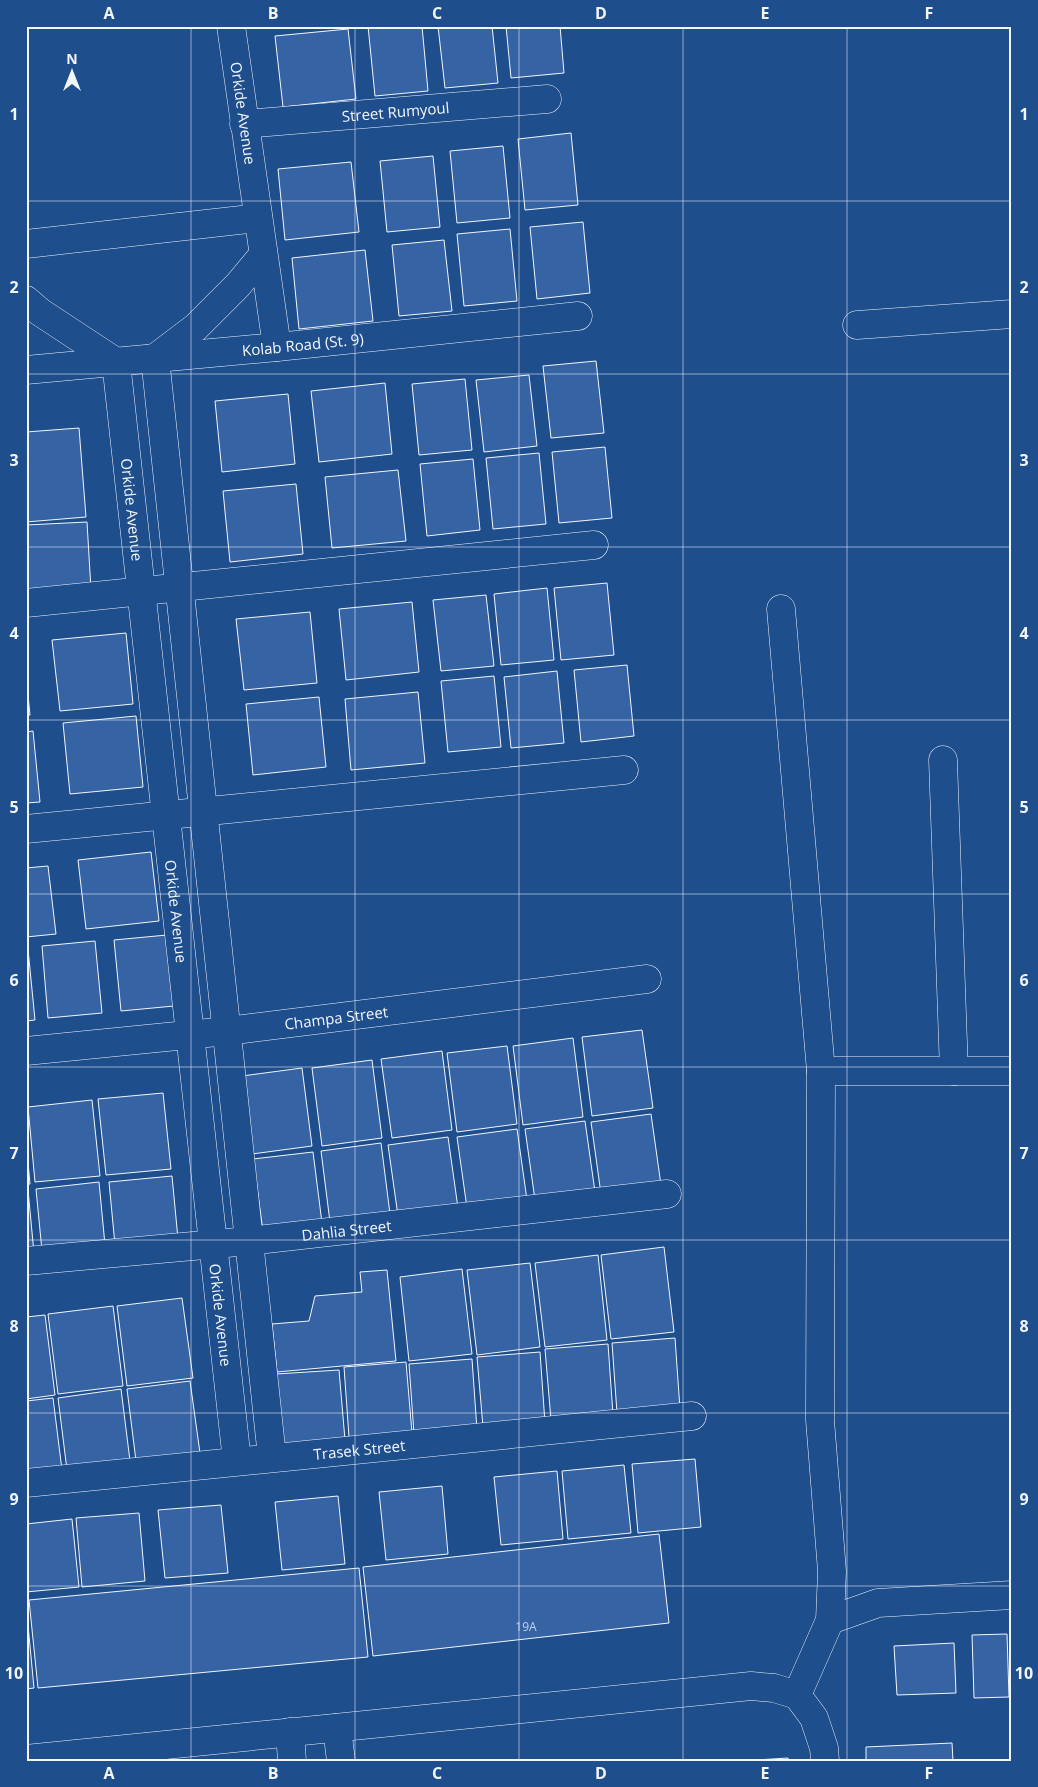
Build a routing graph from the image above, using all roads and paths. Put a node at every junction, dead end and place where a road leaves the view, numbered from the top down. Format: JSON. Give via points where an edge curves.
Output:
{"nodes":[{"id":1,"x":231,"y":26,"type":"edge"},
{"id":2,"x":547,"y":98,"type":"dead end"},
{"id":3,"x":244,"y":124,"type":"junction"},
{"id":4,"x":258,"y":218,"type":"junction"},
{"id":5,"x":26,"y":244,"type":"edge"},
{"id":6,"x":263,"y":255,"type":"junction"},
{"id":7,"x":26,"y":300,"type":"edge"},
{"id":8,"x":1012,"y":314,"type":"edge"},
{"id":9,"x":578,"y":316,"type":"dead end"},
{"id":10,"x":857,"y":325,"type":"dead end"},
{"id":11,"x":277,"y":347,"type":"junction"},
{"id":12,"x":155,"y":358,"type":"junction"},
{"id":13,"x":116,"y":362,"type":"junction"},
{"id":14,"x":26,"y":370,"type":"edge"},
{"id":15,"x":594,"y":545,"type":"dead end"},
{"id":16,"x":180,"y":588,"type":"junction"},
{"id":17,"x":142,"y":592,"type":"junction"},
{"id":18,"x":26,"y":603,"type":"edge"},
{"id":19,"x":781,"y":609,"type":"dead end"},
{"id":20,"x":943,"y":760,"type":"dead end"},
{"id":21,"x":624,"y":770,"type":"dead end"},
{"id":22,"x":204,"y":812,"type":"junction"},
{"id":23,"x":166,"y":815,"type":"junction"},
{"id":24,"x":26,"y":829,"type":"edge"},
{"id":25,"x":647,"y":979,"type":"dead end"},
{"id":26,"x":227,"y":1031,"type":"junction"},
{"id":27,"x":190,"y":1034,"type":"junction"},
{"id":28,"x":26,"y":1051,"type":"edge"},
{"id":29,"x":821,"y":1071,"type":"junction"},
{"id":30,"x":954,"y":1071,"type":"junction"},
{"id":31,"x":1012,"y":1071,"type":"edge"},
{"id":32,"x":667,"y":1194,"type":"dead end"},
{"id":33,"x":249,"y":1240,"type":"junction"},
{"id":34,"x":213,"y":1243,"type":"junction"},
{"id":35,"x":26,"y":1261,"type":"edge"},
{"id":36,"x":692,"y":1416,"type":"dead end"},
{"id":37,"x":272,"y":1457,"type":"junction"},
{"id":38,"x":237,"y":1461,"type":"junction"},
{"id":39,"x":26,"y":1483,"type":"edge"},
{"id":40,"x":1012,"y":1595,"type":"edge"},
{"id":41,"x":830,"y":1620,"type":"junction"},
{"id":42,"x":797,"y":1695,"type":"junction"},
{"id":43,"x":337,"y":1728,"type":"junction"},
{"id":44,"x":290,"y":1732,"type":"junction"},
{"id":45,"x":26,"y":1758,"type":"edge"},
{"id":46,"x":292,"y":1761,"type":"edge"},
{"id":47,"x":341,"y":1761,"type":"edge"},
{"id":48,"x":825,"y":1761,"type":"edge"}],
"edges":[{"from":1,"to":3,"type":"street","name":"Orkide Avenue"},
{"from":2,"to":3,"type":"street","name":"Street Rumyoul"},
{"from":3,"to":4,"type":"street","name":"Orkide Avenue"},
{"from":4,"to":5,"type":"street"},
{"from":4,"to":6,"type":"street","name":"Orkide Avenue"},
{"from":6,"to":11,"type":"street","name":"Orkide Avenue"},
{"from":6,"to":12,"type":"street","via":[[196,327]]},
{"from":7,"to":13,"type":"street"},
{"from":8,"to":10,"type":"street"},
{"from":9,"to":11,"type":"street","name":"Kolab Road (St. 9)"},
{"from":11,"to":12,"type":"street","name":"Kolab Road (St. 9)"},
{"from":12,"to":13,"type":"street","name":"Kolab Road (St. 9)"},
{"from":12,"to":16,"type":"street"},
{"from":13,"to":14,"type":"street","name":"Kolab Road (St. 9)"},
{"from":13,"to":17,"type":"street","name":"Orkide Avenue"},
{"from":15,"to":16,"type":"street"},
{"from":16,"to":17,"type":"street"},
{"from":16,"to":22,"type":"street"},
{"from":17,"to":18,"type":"street"},
{"from":17,"to":23,"type":"street","name":"Orkide Avenue"},
{"from":19,"to":29,"type":"street"},
{"from":20,"to":30,"type":"street"},
{"from":21,"to":22,"type":"street"},
{"from":22,"to":23,"type":"street"},
{"from":22,"to":26,"type":"street"},
{"from":23,"to":24,"type":"street"},
{"from":23,"to":27,"type":"street","name":"Orkide Avenue"},
{"from":25,"to":26,"type":"street","name":"Champa Street"},
{"from":26,"to":27,"type":"street","name":"Champa Street"},
{"from":26,"to":33,"type":"street"},
{"from":27,"to":28,"type":"street","name":"Champa Street"},
{"from":27,"to":34,"type":"street","name":"Orkide Avenue"},
{"from":29,"to":30,"type":"street"},
{"from":29,"to":41,"type":"street","via":[[820,1420],[832,1571]]},
{"from":30,"to":31,"type":"street"},
{"from":32,"to":33,"type":"street","name":"Dahlia Street"},
{"from":33,"to":34,"type":"street","name":"Dahlia Street"},
{"from":33,"to":37,"type":"street"},
{"from":34,"to":35,"type":"street","name":"Dahlia Street"},
{"from":34,"to":38,"type":"street","name":"Orkide Avenue"},
{"from":36,"to":37,"type":"street","name":"Trasek Street"},
{"from":37,"to":38,"type":"street","name":"Trasek Street"},
{"from":38,"to":39,"type":"street","name":"Trasek Street"},
{"from":40,"to":41,"type":"street","via":[[878,1603]]},
{"from":41,"to":42,"type":"street"},
{"from":42,"to":43,"type":"street","via":[[751,1686]]},
{"from":42,"to":48,"type":"street","via":[[814,1718]]},
{"from":43,"to":44,"type":"street"},
{"from":43,"to":47,"type":"street"},
{"from":44,"to":45,"type":"street"},
{"from":44,"to":46,"type":"street"}]}
